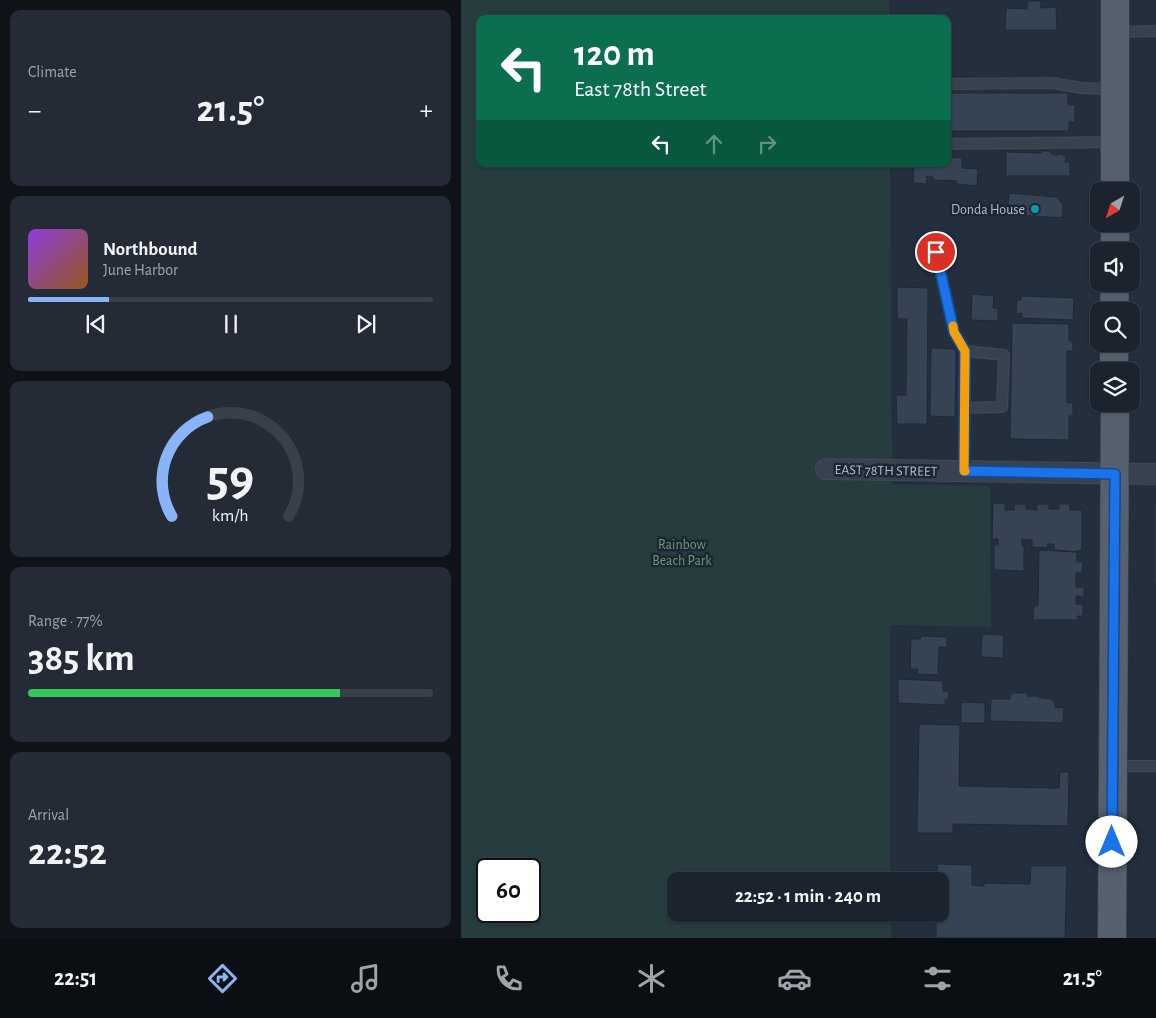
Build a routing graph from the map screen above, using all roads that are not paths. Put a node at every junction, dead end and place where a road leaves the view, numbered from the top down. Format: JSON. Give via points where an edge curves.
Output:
{"nodes":[{"id":1,"x":1115,"y":0,"type":"edge"},
{"id":2,"x":1156,"y":31,"type":"edge"},
{"id":3,"x":1115,"y":32,"type":"junction"},
{"id":4,"x":951,"y":84,"type":"edge"},
{"id":5,"x":1115,"y":89,"type":"junction"},
{"id":6,"x":1115,"y":142,"type":"junction"},
{"id":7,"x":951,"y":144,"type":"edge"},
{"id":8,"x":1115,"y":182,"type":"edge"},
{"id":9,"x":936,"y":252,"type":"dead end"},
{"id":10,"x":965,"y":351,"type":"junction"},
{"id":11,"x":965,"y":408,"type":"junction"},
{"id":12,"x":1115,"y":412,"type":"edge"},
{"id":13,"x":826,"y":469,"type":"dead end"},
{"id":14,"x":964,"y":471,"type":"junction"},
{"id":15,"x":1115,"y":474,"type":"junction"},
{"id":16,"x":1156,"y":474,"type":"edge"},
{"id":17,"x":1113,"y":766,"type":"junction"},
{"id":18,"x":1156,"y":766,"type":"edge"},
{"id":19,"x":1111,"y":938,"type":"edge"}],
"edges":[{"from":1,"to":3,"type":"main road"},
{"from":2,"to":3,"type":"lane"},
{"from":3,"to":5,"type":"main road"},
{"from":4,"to":5,"type":"lane","via":[[1052,83]]},
{"from":5,"to":6,"type":"main road"},
{"from":6,"to":7,"type":"lane"},
{"from":6,"to":8,"type":"main road"},
{"from":9,"to":10,"type":"lane","via":[[954,332]]},
{"from":10,"to":11,"type":"lane"},
{"from":10,"to":11,"type":"lane","via":[[1005,355],[1002,406]]},
{"from":11,"to":14,"type":"lane"},
{"from":12,"to":15,"type":"main road"},
{"from":13,"to":14,"type":"street","name":"EAST 78TH STREET"},
{"from":14,"to":15,"type":"street","name":"EAST 78TH STREET"},
{"from":15,"to":16,"type":"street","name":"EAST 78TH STREET"},
{"from":15,"to":17,"type":"main road"},
{"from":17,"to":18,"type":"lane"},
{"from":17,"to":19,"type":"main road"}]}
